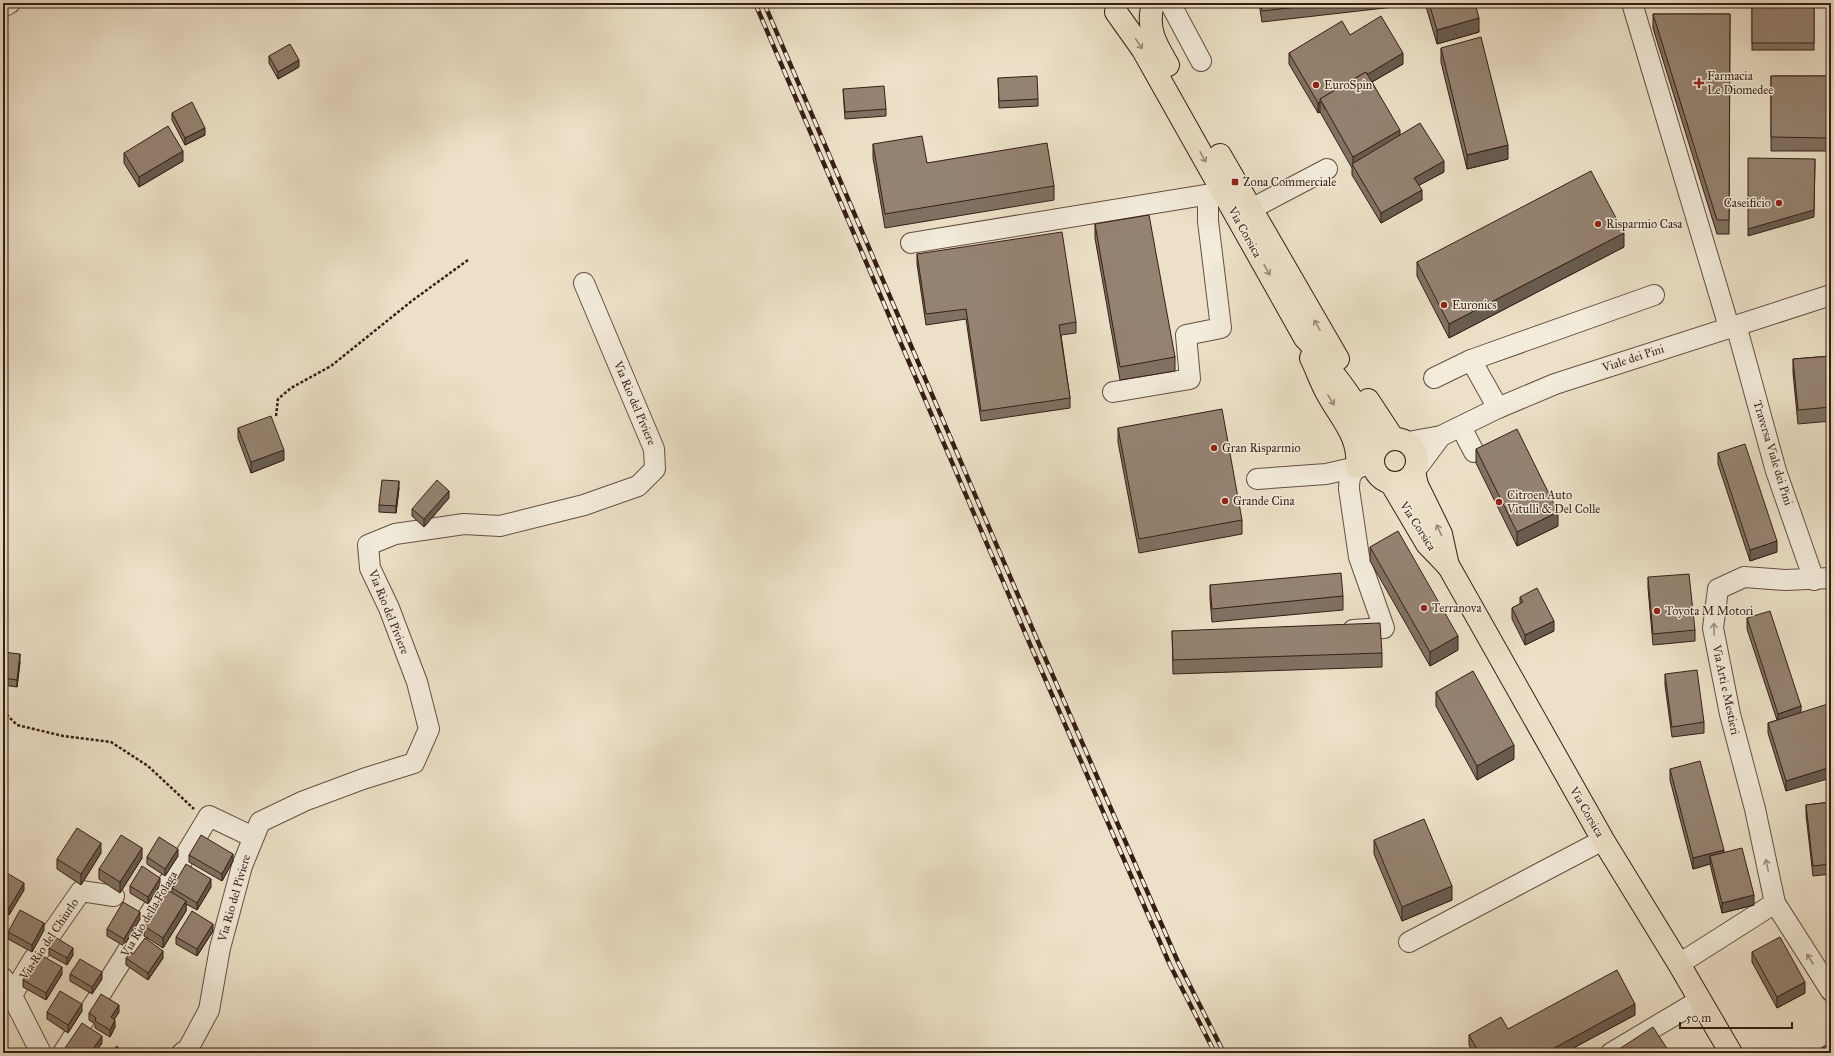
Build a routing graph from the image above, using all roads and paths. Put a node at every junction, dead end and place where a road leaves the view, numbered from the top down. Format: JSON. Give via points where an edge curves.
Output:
{"nodes":[{"id":1,"x":10,"y":3,"type":"edge"},
{"id":2,"x":1632,"y":3,"type":"edge"},
{"id":3,"x":1160,"y":5,"type":"edge"},
{"id":4,"x":3,"y":7,"type":"edge"},
{"id":5,"x":1109,"y":7,"type":"edge"},
{"id":6,"x":1200,"y":61,"type":"dead end"},
{"id":7,"x":1327,"y":169,"type":"dead end"},
{"id":8,"x":1216,"y":194,"type":"junction"},
{"id":9,"x":1251,"y":209,"type":"junction"},
{"id":10,"x":911,"y":243,"type":"dead end"},
{"id":11,"x":468,"y":260,"type":"dead end"},
{"id":12,"x":584,"y":283,"type":"dead end"},
{"id":13,"x":1654,"y":295,"type":"dead end"},
{"id":14,"x":1831,"y":295,"type":"edge"},
{"id":15,"x":1732,"y":326,"type":"junction"},
{"id":16,"x":1471,"y":360,"type":"junction"},
{"id":17,"x":1434,"y":378,"type":"dead end"},
{"id":18,"x":1113,"y":392,"type":"dead end"},
{"id":19,"x":1498,"y":408,"type":"junction"},
{"id":20,"x":276,"y":416,"type":"dead end"},
{"id":21,"x":1461,"y":427,"type":"junction"},
{"id":22,"x":1441,"y":436,"type":"junction"},
{"id":23,"x":1381,"y":452,"type":"junction"},
{"id":24,"x":1474,"y":452,"type":"dead end"},
{"id":25,"x":1414,"y":472,"type":"junction"},
{"id":26,"x":1258,"y":478,"type":"dead end"},
{"id":27,"x":1390,"y":483,"type":"junction"},
{"id":28,"x":1449,"y":567,"type":"junction"},
{"id":29,"x":1823,"y":579,"type":"edge"},
{"id":30,"x":1337,"y":631,"type":"edge"},
{"id":31,"x":3,"y":711,"type":"edge"},
{"id":32,"x":209,"y":816,"type":"junction"},
{"id":33,"x":253,"y":837,"type":"junction"},
{"id":34,"x":1603,"y":840,"type":"junction"},
{"id":35,"x":114,"y":896,"type":"dead end"},
{"id":36,"x":1775,"y":903,"type":"junction"},
{"id":37,"x":1409,"y":942,"type":"dead end"},
{"id":38,"x":1680,"y":964,"type":"junction"},
{"id":39,"x":3,"y":978,"type":"edge"},
{"id":40,"x":1831,"y":992,"type":"edge"},
{"id":41,"x":12,"y":995,"type":"junction"},
{"id":42,"x":1700,"y":1000,"type":"junction"},
{"id":43,"x":41,"y":1053,"type":"edge"},
{"id":44,"x":63,"y":1053,"type":"edge"},
{"id":45,"x":182,"y":1053,"type":"edge"},
{"id":46,"x":1611,"y":1053,"type":"edge"},
{"id":47,"x":1731,"y":1053,"type":"edge"}],
"edges":[{"from":1,"to":4,"type":"street"},
{"from":2,"to":15,"type":"street","name":"Traversa Viale dei Pini"},
{"from":3,"to":5,"type":"main road","name":"Via Corsica","via":[[1145,12],[1131,14]]},
{"from":3,"to":6,"type":"street"},
{"from":3,"to":9,"type":"main road","name":"Via Corsica","via":[[1150,24],[1157,44]]},
{"from":5,"to":8,"type":"main road","name":"Via Corsica","one_way":true,"via":[[1144,50]]},
{"from":7,"to":9,"type":"street"},
{"from":8,"to":10,"type":"street"},
{"from":8,"to":18,"type":"street","via":[[1208,221],[1221,328],[1186,334],[1190,379]]},
{"from":8,"to":23,"type":"main road","name":"Via Corsica","one_way":true,"via":[[1305,338],[1318,351],[1352,398]]},
{"from":23,"to":9,"type":"main road","name":"Via Corsica","one_way":true,"via":[[1377,416],[1356,380],[1331,348]]},
{"from":11,"to":20,"type":"path","via":[[413,300],[331,366],[278,399]]},
{"from":12,"to":33,"type":"street","name":"Via Rio del Piviere","via":[[654,449],[655,469],[638,486],[584,505],[500,526],[464,524],[395,534],[368,545],[370,568],[389,608],[417,682],[429,729],[414,763],[304,801],[260,822]]},
{"from":13,"to":16,"type":"street"},
{"from":14,"to":15,"type":"street","name":"Viale dei Pini"},
{"from":15,"to":19,"type":"street","name":"Viale dei Pini","via":[[1555,384]]},
{"from":15,"to":29,"type":"street","name":"Traversa Viale dei Pini","via":[[1776,471]]},
{"from":16,"to":17,"type":"street"},
{"from":16,"to":19,"type":"street"},
{"from":19,"to":21,"type":"street","name":"Viale dei Pini"},
{"from":21,"to":22,"type":"street","name":"Viale dei Pini"},
{"from":21,"to":24,"type":"street"},
{"from":22,"to":23,"type":"street","name":"Viale dei Pini"},
{"from":22,"to":25,"type":"street","name":"Viale dei Pini"},
{"from":23,"to":25,"type":"main road","name":"Via Corsica","via":[[1414,448],[1417,468]]},
{"from":23,"to":26,"type":"street","name":"Viale dei Pini","via":[[1326,474]]},
{"from":23,"to":27,"type":"main road","name":"Via Corsica","via":[[1377,474]]},
{"from":23,"to":30,"type":"street","via":[[1351,474],[1349,489],[1359,557],[1384,628]]},
{"from":25,"to":27,"type":"main road","via":[[1404,481]]},
{"from":28,"to":25,"type":"main road","name":"Via Corsica","one_way":true,"via":[[1441,534],[1417,485]]},
{"from":27,"to":28,"type":"main road","name":"Via Corsica","via":[[1427,544]]},
{"from":28,"to":34,"type":"main road","name":"Via Corsica"},
{"from":36,"to":29,"type":"street","name":"Via Arti e Mestieri","one_way":true,"via":[[1755,809],[1730,714],[1713,628],[1718,589],[1744,577]]},
{"from":31,"to":32,"type":"path","via":[[17,725],[62,736],[111,742],[148,766],[194,809]]},
{"from":32,"to":33,"type":"street"},
{"from":32,"to":44,"type":"street","name":"Via Rio della Folaga"},
{"from":33,"to":45,"type":"street","name":"Via Rio del Piviere","via":[[242,866],[220,948],[209,1010],[188,1049]]},
{"from":34,"to":37,"type":"street"},
{"from":34,"to":38,"type":"main road","name":"Via Corsica"},
{"from":35,"to":41,"type":"street","name":"Via Rio del Chiurlo","via":[[81,891]]},
{"from":36,"to":38,"type":"street"},
{"from":40,"to":36,"type":"street","name":"Via Arti e Mestieri","one_way":true},
{"from":38,"to":42,"type":"main road","name":"Via Corsica"},
{"from":39,"to":41,"type":"street"},
{"from":41,"to":43,"type":"street"},
{"from":42,"to":46,"type":"street"},
{"from":42,"to":47,"type":"main road","name":"Via Corsica"}]}
